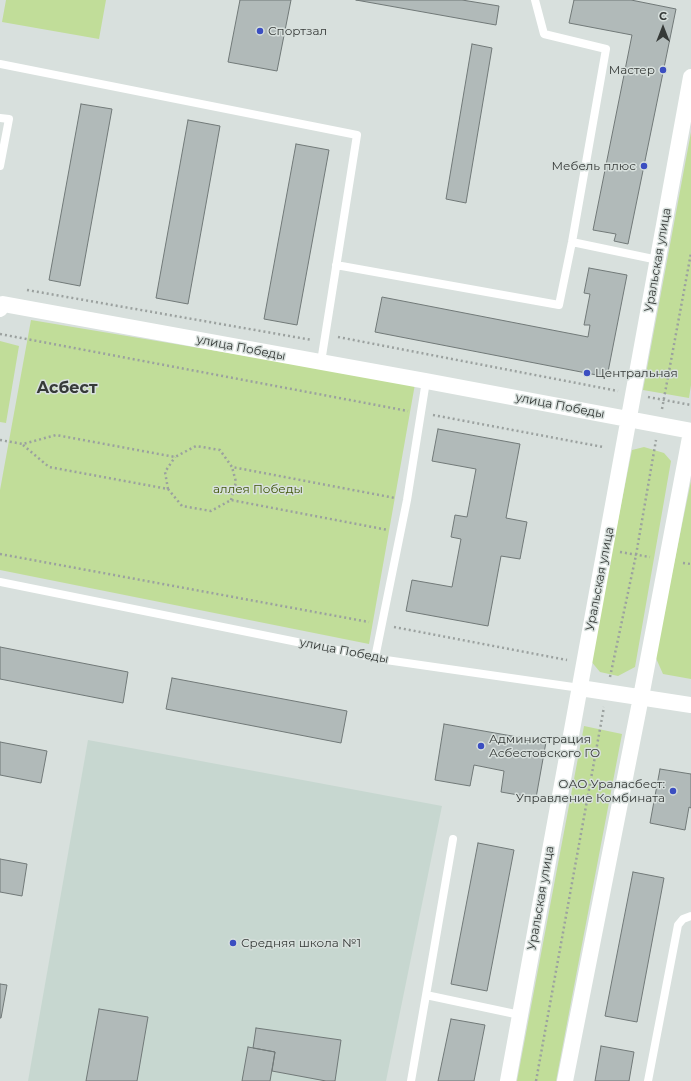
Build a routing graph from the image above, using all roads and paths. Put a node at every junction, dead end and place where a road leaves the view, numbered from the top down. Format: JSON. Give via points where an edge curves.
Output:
{"nodes":[{"id":1,"x":535,"y":0,"type":"edge"},
{"id":2,"x":0,"y":64,"type":"edge"},
{"id":3,"x":691,"y":77,"type":"edge"},
{"id":4,"x":0,"y":118,"type":"edge"},
{"id":5,"x":0,"y":166,"type":"edge"},
{"id":6,"x":572,"y":242,"type":"junction"},
{"id":7,"x":691,"y":253,"type":"edge"},
{"id":8,"x":658,"y":260,"type":"junction"},
{"id":9,"x":336,"y":265,"type":"junction"},
{"id":10,"x":24,"y":289,"type":"dead end"},
{"id":11,"x":2,"y":306,"type":"edge"},
{"id":12,"x":0,"y":334,"type":"edge"},
{"id":13,"x":324,"y":338,"type":"junction"},
{"id":14,"x":321,"y":362,"type":"junction"},
{"id":15,"x":426,"y":381,"type":"junction"},
{"id":16,"x":634,"y":394,"type":"junction"},
{"id":17,"x":663,"y":400,"type":"junction"},
{"id":18,"x":691,"y":405,"type":"edge"},
{"id":19,"x":421,"y":413,"type":"junction"},
{"id":20,"x":629,"y":420,"type":"junction"},
{"id":21,"x":659,"y":425,"type":"junction"},
{"id":22,"x":691,"y":431,"type":"edge"},
{"id":23,"x":0,"y":440,"type":"edge"},
{"id":24,"x":23,"y":444,"type":"junction"},
{"id":25,"x":603,"y":447,"type":"dead end"},
{"id":26,"x":175,"y":457,"type":"junction"},
{"id":27,"x":232,"y":467,"type":"junction"},
{"id":28,"x":168,"y":489,"type":"junction"},
{"id":29,"x":231,"y":500,"type":"junction"},
{"id":30,"x":407,"y":500,"type":"junction"},
{"id":31,"x":401,"y":532,"type":"junction"},
{"id":32,"x":606,"y":550,"type":"junction"},
{"id":33,"x":0,"y":554,"type":"edge"},
{"id":34,"x":636,"y":555,"type":"junction"},
{"id":35,"x":666,"y":560,"type":"junction"},
{"id":36,"x":691,"y":564,"type":"edge"},
{"id":37,"x":0,"y":582,"type":"edge"},
{"id":38,"x":382,"y":625,"type":"junction"},
{"id":39,"x":375,"y":658,"type":"junction"},
{"id":40,"x":568,"y":660,"type":"dead end"},
{"id":41,"x":580,"y":688,"type":"junction"},
{"id":42,"x":607,"y":692,"type":"junction"},
{"id":43,"x":641,"y":697,"type":"junction"},
{"id":44,"x":691,"y":706,"type":"edge"},
{"id":45,"x":453,"y":839,"type":"dead end"},
{"id":46,"x":691,"y":916,"type":"edge"},
{"id":47,"x":426,"y":995,"type":"junction"},
{"id":48,"x":520,"y":1015,"type":"junction"},
{"id":49,"x":411,"y":1081,"type":"edge"},
{"id":50,"x":508,"y":1081,"type":"edge"},
{"id":51,"x":536,"y":1081,"type":"edge"},
{"id":52,"x":565,"y":1081,"type":"edge"},
{"id":53,"x":648,"y":1081,"type":"edge"}],
"edges":[{"from":1,"to":6,"type":"lane","via":[[544,34],[606,49]]},
{"from":2,"to":9,"type":"lane","via":[[358,135]]},
{"from":3,"to":8,"type":"street","name":"Уральская улица"},
{"from":4,"to":5,"type":"lane","via":[[9,119]]},
{"from":6,"to":8,"type":"lane"},
{"from":6,"to":9,"type":"lane","via":[[558,305]]},
{"from":7,"to":17,"type":"path"},
{"from":8,"to":16,"type":"street","name":"Уральская улица"},
{"from":9,"to":13,"type":"lane"},
{"from":10,"to":13,"type":"path"},
{"from":11,"to":14,"type":"street","name":"улица Победы"},
{"from":12,"to":19,"type":"path"},
{"from":13,"to":14,"type":"lane"},
{"from":13,"to":16,"type":"path"},
{"from":14,"to":15,"type":"street","name":"улица Победы"},
{"from":15,"to":19,"type":"lane"},
{"from":15,"to":20,"type":"street","name":"улица Победы"},
{"from":16,"to":17,"type":"path"},
{"from":16,"to":20,"type":"street","name":"Уральская улица"},
{"from":17,"to":18,"type":"path"},
{"from":17,"to":21,"type":"path"},
{"from":19,"to":25,"type":"path"},
{"from":19,"to":30,"type":"lane"},
{"from":20,"to":21,"type":"street","name":"улица Победы"},
{"from":20,"to":32,"type":"street","name":"Уральская улица"},
{"from":21,"to":22,"type":"street","name":"улица Победы"},
{"from":21,"to":34,"type":"path"},
{"from":22,"to":35,"type":"street"},
{"from":23,"to":24,"type":"path"},
{"from":24,"to":26,"type":"path","via":[[56,434]]},
{"from":24,"to":28,"type":"path","via":[[49,468]]},
{"from":26,"to":27,"type":"path","via":[[196,446],[220,450]]},
{"from":26,"to":28,"type":"path","via":[[165,472]]},
{"from":27,"to":29,"type":"path","via":[[236,482]]},
{"from":27,"to":30,"type":"path"},
{"from":28,"to":29,"type":"path","via":[[182,506],[211,511]]},
{"from":29,"to":31,"type":"path"},
{"from":30,"to":31,"type":"lane"},
{"from":31,"to":38,"type":"lane"},
{"from":32,"to":34,"type":"path"},
{"from":32,"to":41,"type":"street","name":"Уральская улица"},
{"from":33,"to":38,"type":"path"},
{"from":34,"to":35,"type":"path"},
{"from":34,"to":42,"type":"path"},
{"from":35,"to":36,"type":"path"},
{"from":35,"to":43,"type":"street"},
{"from":37,"to":39,"type":"lane","name":"улица Победы"},
{"from":38,"to":39,"type":"lane"},
{"from":38,"to":40,"type":"path"},
{"from":39,"to":41,"type":"lane","name":"улица Победы"},
{"from":41,"to":42,"type":"street","name":"улица Победы"},
{"from":41,"to":48,"type":"street","name":"Уральская улица"},
{"from":42,"to":43,"type":"street","name":"улица Победы"},
{"from":42,"to":51,"type":"path"},
{"from":43,"to":44,"type":"street","name":"улица Победы"},
{"from":43,"to":52,"type":"street"},
{"from":45,"to":47,"type":"lane"},
{"from":46,"to":53,"type":"lane","via":[[683,919],[678,925]]},
{"from":47,"to":48,"type":"lane"},
{"from":47,"to":49,"type":"lane"},
{"from":48,"to":50,"type":"street","name":"Уральская улица"}]}
